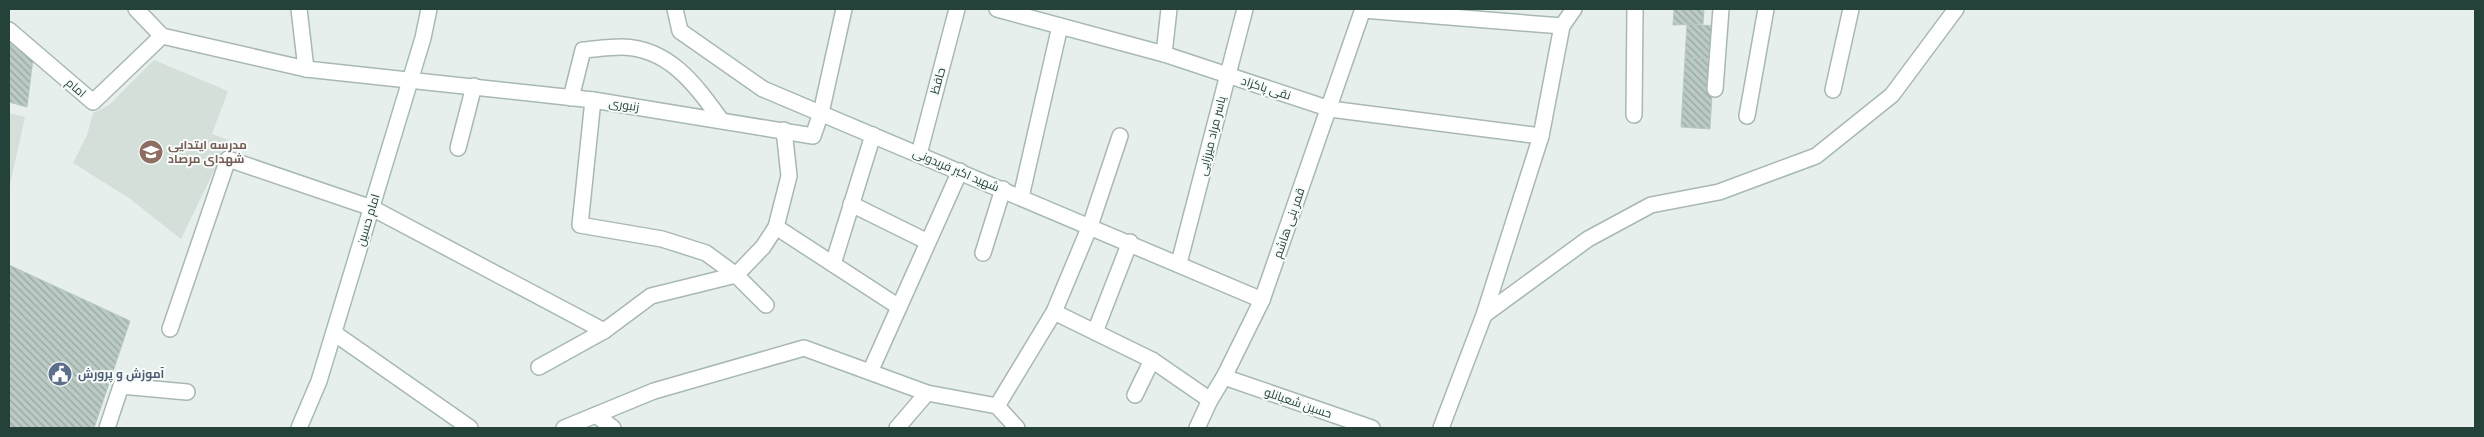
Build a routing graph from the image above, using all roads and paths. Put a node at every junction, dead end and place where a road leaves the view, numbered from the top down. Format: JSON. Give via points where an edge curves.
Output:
{"nodes":[{"id":1,"x":136,"y":9,"type":"edge"},
{"id":2,"x":299,"y":9,"type":"edge"},
{"id":3,"x":428,"y":9,"type":"edge"},
{"id":4,"x":675,"y":9,"type":"edge"},
{"id":5,"x":844,"y":9,"type":"edge"},
{"id":6,"x":957,"y":9,"type":"edge"},
{"id":7,"x":1000,"y":9,"type":"edge"},
{"id":8,"x":1169,"y":9,"type":"edge"},
{"id":9,"x":1246,"y":9,"type":"edge"},
{"id":10,"x":1363,"y":9,"type":"edge"},
{"id":11,"x":1574,"y":9,"type":"edge"},
{"id":12,"x":1635,"y":9,"type":"edge"},
{"id":13,"x":1721,"y":9,"type":"edge"},
{"id":14,"x":1766,"y":9,"type":"edge"},
{"id":15,"x":1851,"y":9,"type":"edge"},
{"id":16,"x":1956,"y":9,"type":"edge"},
{"id":17,"x":1060,"y":26,"type":"junction"},
{"id":18,"x":1562,"y":26,"type":"junction"},
{"id":19,"x":9,"y":30,"type":"edge"},
{"id":20,"x":162,"y":36,"type":"junction"},
{"id":21,"x":1164,"y":54,"type":"junction"},
{"id":22,"x":306,"y":70,"type":"junction"},
{"id":23,"x":1227,"y":75,"type":"junction"},
{"id":24,"x":410,"y":81,"type":"junction"},
{"id":25,"x":474,"y":86,"type":"junction"},
{"id":26,"x":1715,"y":89,"type":"dead end"},
{"id":27,"x":1833,"y":90,"type":"dead end"},
{"id":28,"x":571,"y":98,"type":"junction"},
{"id":29,"x":594,"y":100,"type":"junction"},
{"id":30,"x":1330,"y":109,"type":"junction"},
{"id":31,"x":821,"y":113,"type":"junction"},
{"id":32,"x":1634,"y":115,"type":"dead end"},
{"id":33,"x":1747,"y":116,"type":"dead end"},
{"id":34,"x":721,"y":120,"type":"junction"},
{"id":35,"x":784,"y":130,"type":"junction"},
{"id":36,"x":873,"y":135,"type":"junction"},
{"id":37,"x":1120,"y":136,"type":"dead end"},
{"id":38,"x":1541,"y":136,"type":"junction"},
{"id":39,"x":458,"y":148,"type":"dead end"},
{"id":40,"x":919,"y":154,"type":"junction"},
{"id":41,"x":960,"y":171,"type":"junction"},
{"id":42,"x":1003,"y":190,"type":"junction"},
{"id":43,"x":1021,"y":197,"type":"junction"},
{"id":44,"x":851,"y":204,"type":"junction"},
{"id":45,"x":372,"y":208,"type":"junction"},
{"id":46,"x":776,"y":226,"type":"junction"},
{"id":47,"x":1090,"y":226,"type":"junction"},
{"id":48,"x":928,"y":242,"type":"junction"},
{"id":49,"x":1130,"y":242,"type":"junction"},
{"id":50,"x":983,"y":253,"type":"dead end"},
{"id":51,"x":1179,"y":263,"type":"junction"},
{"id":52,"x":833,"y":264,"type":"junction"},
{"id":53,"x":736,"y":275,"type":"junction"},
{"id":54,"x":1262,"y":300,"type":"junction"},
{"id":55,"x":766,"y":305,"type":"dead end"},
{"id":56,"x":899,"y":307,"type":"junction"},
{"id":57,"x":1054,"y":312,"type":"junction"},
{"id":58,"x":1484,"y":315,"type":"junction"},
{"id":59,"x":170,"y":329,"type":"dead end"},
{"id":60,"x":604,"y":331,"type":"junction"},
{"id":61,"x":1095,"y":332,"type":"junction"},
{"id":62,"x":334,"y":333,"type":"junction"},
{"id":63,"x":1152,"y":360,"type":"junction"},
{"id":64,"x":538,"y":368,"type":"dead end"},
{"id":65,"x":870,"y":372,"type":"junction"},
{"id":66,"x":1224,"y":377,"type":"junction"},
{"id":67,"x":187,"y":392,"type":"dead end"},
{"id":68,"x":927,"y":393,"type":"junction"},
{"id":69,"x":1135,"y":395,"type":"dead end"},
{"id":70,"x":1210,"y":400,"type":"junction"},
{"id":71,"x":997,"y":406,"type":"junction"},
{"id":72,"x":596,"y":415,"type":"junction"},
{"id":73,"x":107,"y":428,"type":"edge"},
{"id":74,"x":299,"y":428,"type":"edge"},
{"id":75,"x":470,"y":428,"type":"edge"},
{"id":76,"x":564,"y":428,"type":"edge"},
{"id":77,"x":613,"y":428,"type":"edge"},
{"id":78,"x":897,"y":428,"type":"edge"},
{"id":79,"x":1017,"y":428,"type":"edge"},
{"id":80,"x":1198,"y":428,"type":"edge"},
{"id":81,"x":1372,"y":428,"type":"edge"},
{"id":82,"x":1441,"y":428,"type":"edge"}],
"edges":[{"from":1,"to":20,"type":"street"},
{"from":2,"to":22,"type":"street"},
{"from":3,"to":24,"type":"street","name":"امام حسین"},
{"from":4,"to":31,"type":"street","name":"شهید اکبر فریدونی","via":[[680,31],[763,89]]},
{"from":5,"to":31,"type":"street"},
{"from":6,"to":40,"type":"street","name":"حافظ"},
{"from":7,"to":17,"type":"street","name":"نقی پاکزاد"},
{"from":8,"to":21,"type":"street"},
{"from":9,"to":23,"type":"street","name":"یاسر مراد میرزایی"},
{"from":10,"to":18,"type":"street","name":"قمر بنی هاشم"},
{"from":10,"to":30,"type":"street","name":"قمر بنی هاشم"},
{"from":11,"to":18,"type":"street"},
{"from":12,"to":32,"type":"street"},
{"from":13,"to":26,"type":"street"},
{"from":14,"to":33,"type":"street"},
{"from":15,"to":27,"type":"street"},
{"from":16,"to":58,"type":"street","via":[[1892,95],[1816,156],[1719,192],[1651,205],[1588,239]]},
{"from":17,"to":21,"type":"street","name":"نقی پاکزاد"},
{"from":17,"to":43,"type":"street"},
{"from":18,"to":38,"type":"street"},
{"from":19,"to":20,"type":"street","name":"امام","via":[[93,102]]},
{"from":20,"to":22,"type":"street","name":"زنبوری"},
{"from":21,"to":23,"type":"street","name":"نقی پاکزاد"},
{"from":22,"to":24,"type":"street","name":"زنبوری"},
{"from":23,"to":30,"type":"street","name":"نقی پاکزاد"},
{"from":23,"to":51,"type":"street","name":"یاسر مراد میرزایی"},
{"from":24,"to":25,"type":"street","name":"زنبوری"},
{"from":24,"to":45,"type":"street","name":"امام حسین"},
{"from":25,"to":28,"type":"street","name":"زنبوری"},
{"from":25,"to":39,"type":"street"},
{"from":28,"to":29,"type":"street","name":"زنبوری"},
{"from":28,"to":34,"type":"street","via":[[583,50],[623,47],[658,55],[692,80]]},
{"from":29,"to":34,"type":"street","name":"زنبوری"},
{"from":29,"to":53,"type":"street","via":[[580,225],[662,239],[706,253]]},
{"from":30,"to":38,"type":"street","name":"نقی پاکزاد"},
{"from":30,"to":54,"type":"street","name":"قمر بنی هاشم"},
{"from":31,"to":35,"type":"street","name":"زنبوری","via":[[813,136]]},
{"from":31,"to":36,"type":"street","name":"شهید اکبر فریدونی"},
{"from":34,"to":35,"type":"street","name":"زنبوری"},
{"from":35,"to":46,"type":"street","via":[[789,176]]},
{"from":36,"to":40,"type":"street","name":"شهید اکبر فریدونی"},
{"from":36,"to":44,"type":"street"},
{"from":37,"to":47,"type":"street"},
{"from":38,"to":58,"type":"street"},
{"from":40,"to":41,"type":"street","name":"شهید اکبر فریدونی"},
{"from":41,"to":42,"type":"street","name":"شهید اکبر فریدونی"},
{"from":41,"to":48,"type":"street"},
{"from":42,"to":43,"type":"street","name":"شهید اکبر فریدونی"},
{"from":42,"to":50,"type":"street"},
{"from":43,"to":47,"type":"street","name":"شهید اکبر فریدونی"},
{"from":44,"to":48,"type":"street"},
{"from":44,"to":52,"type":"street"},
{"from":45,"to":59,"type":"street","via":[[228,159]]},
{"from":45,"to":60,"type":"street"},
{"from":45,"to":62,"type":"street","name":"امام حسین"},
{"from":46,"to":52,"type":"street"},
{"from":46,"to":53,"type":"street","via":[[763,247]]},
{"from":47,"to":49,"type":"street","name":"شهید اکبر فریدونی"},
{"from":47,"to":57,"type":"street"},
{"from":48,"to":56,"type":"street"},
{"from":49,"to":51,"type":"street","name":"شهید اکبر فریدونی"},
{"from":49,"to":61,"type":"street"},
{"from":51,"to":54,"type":"street","name":"شهید اکبر فریدونی"},
{"from":52,"to":56,"type":"street"},
{"from":53,"to":55,"type":"street"},
{"from":53,"to":60,"type":"street","via":[[651,296]]},
{"from":54,"to":66,"type":"street","name":"قمر بنی هاشم"},
{"from":56,"to":65,"type":"street"},
{"from":57,"to":61,"type":"street"},
{"from":57,"to":71,"type":"street"},
{"from":58,"to":82,"type":"street"},
{"from":60,"to":64,"type":"street"},
{"from":61,"to":63,"type":"street"},
{"from":62,"to":74,"type":"street","name":"امام حسین","via":[[319,381]]},
{"from":62,"to":75,"type":"street"},
{"from":63,"to":69,"type":"street"},
{"from":63,"to":70,"type":"street"},
{"from":65,"to":68,"type":"street"},
{"from":65,"to":72,"type":"street","via":[[804,348],[654,391]]},
{"from":66,"to":70,"type":"street","name":"قمر بنی هاشم"},
{"from":66,"to":81,"type":"street","name":"حسین شعبانلو"},
{"from":67,"to":73,"type":"street","via":[[121,386]]},
{"from":68,"to":71,"type":"street"},
{"from":68,"to":78,"type":"street"},
{"from":70,"to":80,"type":"street","name":"قمر بنی هاشم"},
{"from":71,"to":79,"type":"street"},
{"from":72,"to":76,"type":"street"},
{"from":72,"to":77,"type":"street"}]}
